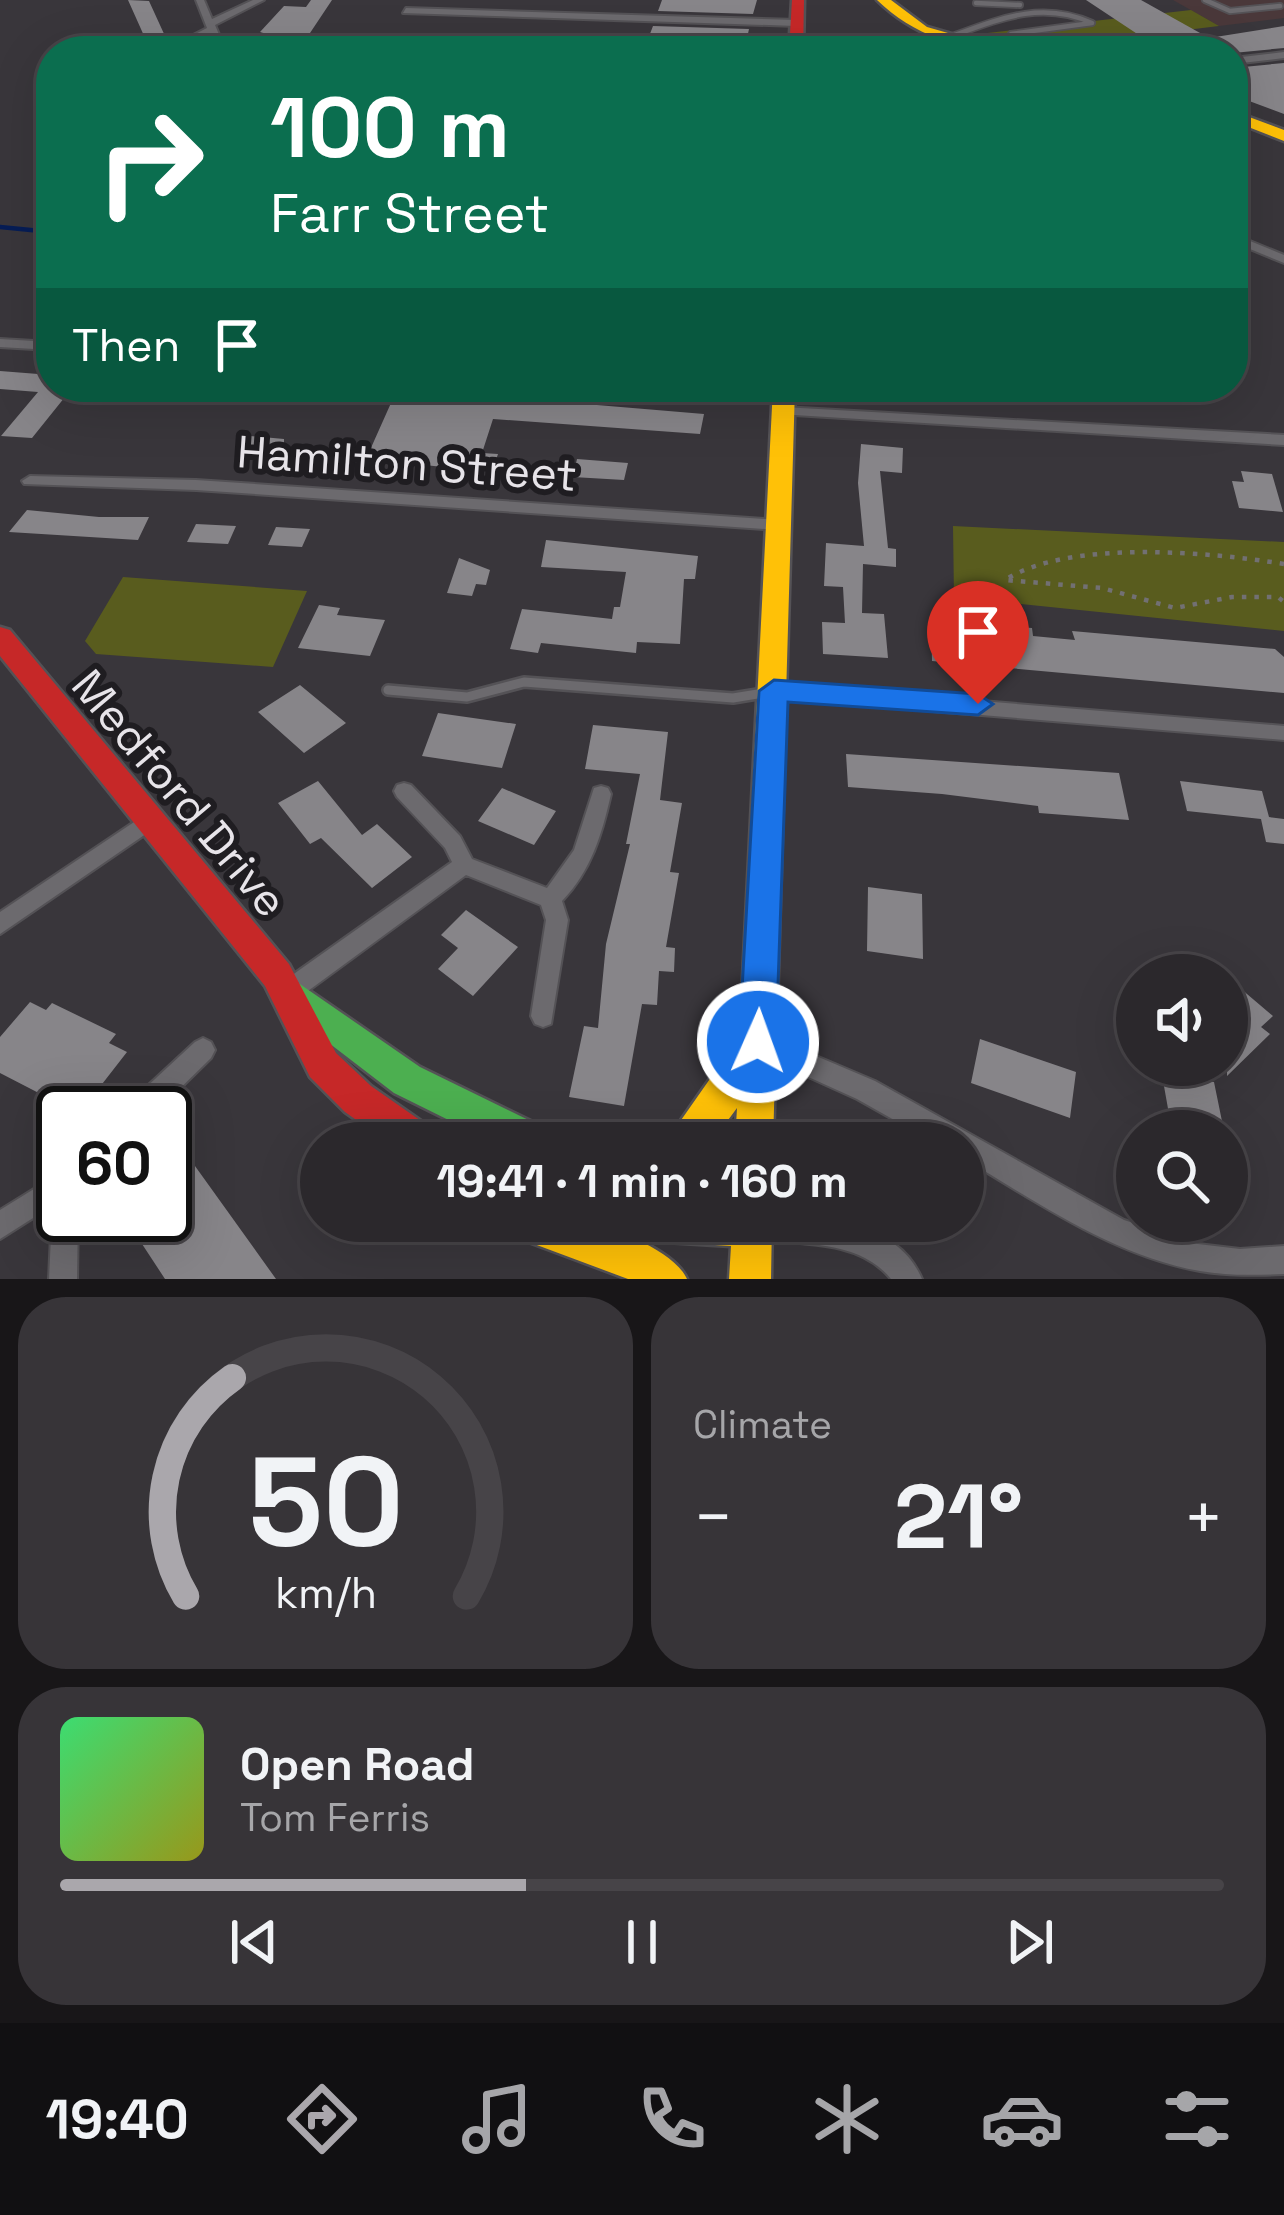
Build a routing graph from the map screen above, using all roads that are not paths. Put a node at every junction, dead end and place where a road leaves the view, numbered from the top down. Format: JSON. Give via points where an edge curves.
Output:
{"nodes":[{"id":1,"x":200,"y":0,"type":"edge"},
{"id":2,"x":260,"y":0,"type":"edge"},
{"id":3,"x":883,"y":0,"type":"edge"},
{"id":4,"x":1205,"y":0,"type":"edge"},
{"id":5,"x":1040,"y":1,"type":"edge"},
{"id":6,"x":976,"y":3,"type":"edge"},
{"id":7,"x":1052,"y":3,"type":"edge"},
{"id":8,"x":1019,"y":5,"type":"junction"},
{"id":9,"x":1280,"y":5,"type":"dead end"},
{"id":10,"x":406,"y":10,"type":"dead end"},
{"id":11,"x":797,"y":25,"type":"edge"},
{"id":12,"x":211,"y":27,"type":"junction"},
{"id":13,"x":194,"y":36,"type":"edge"},
{"id":14,"x":214,"y":36,"type":"edge"},
{"id":15,"x":942,"y":36,"type":"edge"},
{"id":16,"x":954,"y":36,"type":"edge"},
{"id":17,"x":1010,"y":36,"type":"edge"},
{"id":18,"x":1284,"y":55,"type":"edge"},
{"id":19,"x":1248,"y":59,"type":"edge"},
{"id":20,"x":1248,"y":122,"type":"edge"},
{"id":21,"x":1284,"y":136,"type":"edge"},
{"id":22,"x":1248,"y":244,"type":"edge"},
{"id":23,"x":1284,"y":259,"type":"edge"},
{"id":24,"x":0,"y":344,"type":"edge"},
{"id":25,"x":36,"y":345,"type":"edge"},
{"id":26,"x":784,"y":402,"type":"edge"},
{"id":27,"x":852,"y":402,"type":"edge"},
{"id":28,"x":1284,"y":440,"type":"edge"},
{"id":29,"x":30,"y":481,"type":"dead end"},
{"id":30,"x":779,"y":525,"type":"junction"},
{"id":31,"x":2,"y":644,"type":"edge"},
{"id":32,"x":388,"y":690,"type":"dead end"},
{"id":33,"x":774,"y":691,"type":"junction"},
{"id":34,"x":1284,"y":734,"type":"edge"},
{"id":35,"x":404,"y":791,"type":"dead end"},
{"id":36,"x":601,"y":794,"type":"dead end"},
{"id":37,"x":149,"y":821,"type":"junction"},
{"id":38,"x":464,"y":866,"type":"junction"},
{"id":39,"x":550,"y":899,"type":"junction"},
{"id":40,"x":0,"y":924,"type":"edge"},
{"id":41,"x":289,"y":992,"type":"junction"},
{"id":42,"x":543,"y":1016,"type":"dead end"},
{"id":43,"x":758,"y":1042,"type":"junction"},
{"id":44,"x":203,"y":1050,"type":"dead end"},
{"id":45,"x":165,"y":1086,"type":"edge"},
{"id":46,"x":393,"y":1122,"type":"edge"},
{"id":47,"x":493,"y":1122,"type":"edge"},
{"id":48,"x":706,"y":1122,"type":"edge"},
{"id":49,"x":755,"y":1122,"type":"edge"},
{"id":50,"x":923,"y":1122,"type":"edge"},
{"id":51,"x":984,"y":1156,"type":"edge"},
{"id":52,"x":36,"y":1202,"type":"edge"},
{"id":53,"x":0,"y":1226,"type":"edge"},
{"id":54,"x":64,"y":1242,"type":"edge"},
{"id":55,"x":582,"y":1242,"type":"edge"},
{"id":56,"x":749,"y":1242,"type":"edge"},
{"id":57,"x":859,"y":1242,"type":"edge"},
{"id":58,"x":1284,"y":1260,"type":"edge"},
{"id":59,"x":1208,"y":1269,"type":"edge"},
{"id":60,"x":63,"y":1279,"type":"edge"},
{"id":61,"x":666,"y":1279,"type":"edge"},
{"id":62,"x":750,"y":1279,"type":"edge"},
{"id":63,"x":908,"y":1279,"type":"edge"}],
"edges":[{"from":1,"to":12,"type":"street"},
{"from":2,"to":12,"type":"street"},
{"from":3,"to":15,"type":"main road","via":[[910,24]]},
{"from":4,"to":9,"type":"lane","via":[[1230,10]]},
{"from":5,"to":8,"type":"lane"},
{"from":6,"to":8,"type":"lane"},
{"from":7,"to":17,"type":"lane","via":[[1090,27]]},
{"from":8,"to":16,"type":"lane","via":[[1010,19]]},
{"from":10,"to":11,"type":"street"},
{"from":12,"to":13,"type":"street"},
{"from":12,"to":14,"type":"street"},
{"from":18,"to":19,"type":"street"},
{"from":20,"to":21,"type":"main road"},
{"from":22,"to":23,"type":"street"},
{"from":24,"to":25,"type":"street"},
{"from":26,"to":30,"type":"main road"},
{"from":27,"to":28,"type":"street"},
{"from":29,"to":30,"type":"street","name":"Hamilton Street","via":[[196,484]]},
{"from":30,"to":33,"type":"main road"},
{"from":31,"to":37,"type":"main road","name":"Medford Drive"},
{"from":32,"to":33,"type":"lane","via":[[467,697],[524,682],[734,698]]},
{"from":33,"to":34,"type":"street"},
{"from":33,"to":43,"type":"main road"},
{"from":35,"to":38,"type":"street","via":[[453,842]]},
{"from":36,"to":39,"type":"street","via":[[589,848]]},
{"from":37,"to":40,"type":"street"},
{"from":37,"to":41,"type":"main road","name":"Medford Drive"},
{"from":38,"to":39,"type":"street"},
{"from":38,"to":41,"type":"street"},
{"from":39,"to":42,"type":"street","via":[[557,920]]},
{"from":41,"to":46,"type":"main road","name":"Medford Drive","via":[[323,1065]]},
{"from":41,"to":47,"type":"main road","name":"Medford Drive","via":[[407,1080]]},
{"from":43,"to":48,"type":"main road"},
{"from":43,"to":49,"type":"main road"},
{"from":43,"to":50,"type":"street"},
{"from":44,"to":45,"type":"street"},
{"from":51,"to":59,"type":"street","via":[[1121,1233]]},
{"from":52,"to":53,"type":"street"},
{"from":54,"to":60,"type":"street"},
{"from":55,"to":61,"type":"main road"},
{"from":56,"to":62,"type":"main road"},
{"from":57,"to":63,"type":"street"},
{"from":58,"to":59,"type":"street"}]}
